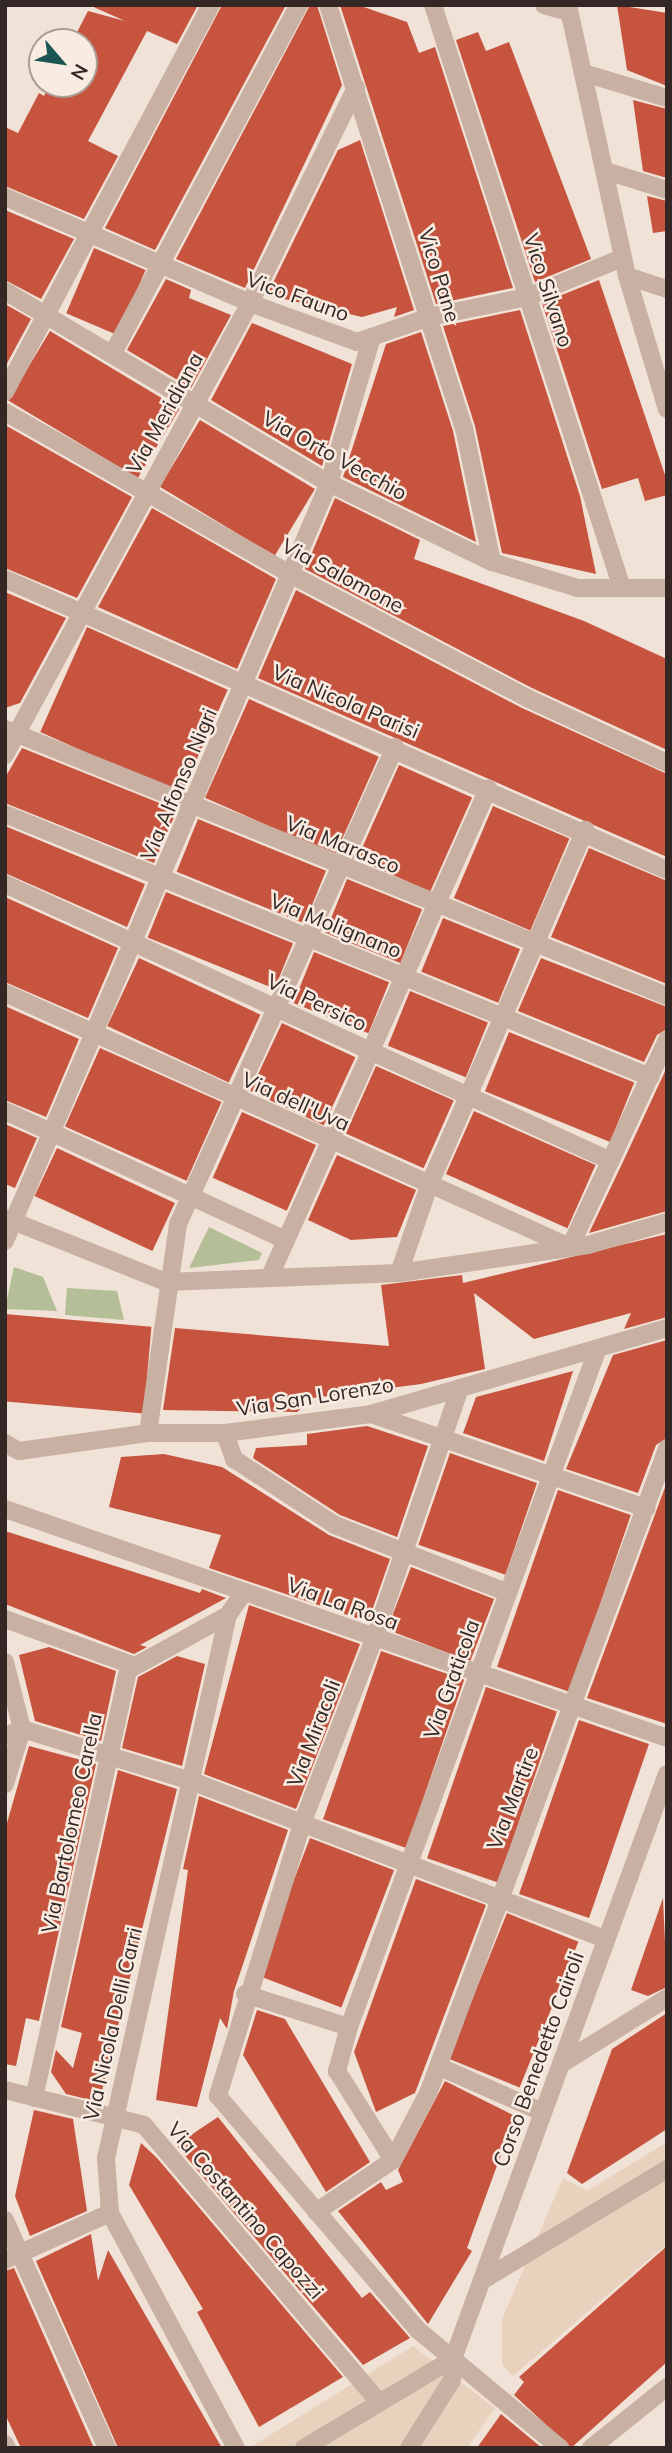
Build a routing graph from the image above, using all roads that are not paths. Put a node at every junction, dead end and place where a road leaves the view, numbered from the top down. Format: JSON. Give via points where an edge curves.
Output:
{"nodes":[{"id":1,"x":211,"y":5,"type":"edge"},
{"id":2,"x":299,"y":5,"type":"edge"},
{"id":3,"x":328,"y":5,"type":"edge"},
{"id":4,"x":433,"y":5,"type":"edge"},
{"id":5,"x":544,"y":5,"type":"edge"},
{"id":6,"x":568,"y":9,"type":"edge"},
{"id":7,"x":584,"y":73,"type":"junction"},
{"id":8,"x":356,"y":88,"type":"junction"},
{"id":9,"x":667,"y":98,"type":"edge"},
{"id":10,"x":606,"y":171,"type":"junction"},
{"id":11,"x":667,"y":190,"type":"edge"},
{"id":12,"x":5,"y":197,"type":"edge"},
{"id":13,"x":87,"y":236,"type":"junction"},
{"id":14,"x":622,"y":258,"type":"junction"},
{"id":15,"x":163,"y":267,"type":"junction"},
{"id":16,"x":627,"y":276,"type":"junction"},
{"id":17,"x":667,"y":289,"type":"edge"},
{"id":18,"x":5,"y":291,"type":"edge"},
{"id":19,"x":527,"y":297,"type":"junction"},
{"id":20,"x":250,"y":303,"type":"junction"},
{"id":21,"x":47,"y":314,"type":"junction"},
{"id":22,"x":429,"y":317,"type":"junction"},
{"id":23,"x":372,"y":337,"type":"junction"},
{"id":24,"x":113,"y":353,"type":"junction"},
{"id":25,"x":664,"y":392,"type":"edge"},
{"id":26,"x":5,"y":393,"type":"edge"},
{"id":27,"x":195,"y":402,"type":"junction"},
{"id":28,"x":667,"y":409,"type":"edge"},
{"id":29,"x":5,"y":412,"type":"edge"},
{"id":30,"x":329,"y":483,"type":"junction"},
{"id":31,"x":146,"y":493,"type":"junction"},
{"id":32,"x":492,"y":562,"type":"junction"},
{"id":33,"x":290,"y":574,"type":"junction"},
{"id":34,"x":5,"y":579,"type":"edge"},
{"id":35,"x":622,"y":588,"type":"junction"},
{"id":36,"x":667,"y":588,"type":"edge"},
{"id":37,"x":86,"y":613,"type":"junction"},
{"id":38,"x":246,"y":683,"type":"junction"},
{"id":39,"x":11,"y":731,"type":"edge"},
{"id":40,"x":395,"y":747,"type":"junction"},
{"id":41,"x":5,"y":755,"type":"edge"},
{"id":42,"x":667,"y":764,"type":"edge"},
{"id":43,"x":488,"y":789,"type":"junction"},
{"id":44,"x":192,"y":808,"type":"junction"},
{"id":45,"x":5,"y":814,"type":"edge"},
{"id":46,"x":585,"y":830,"type":"junction"},
{"id":47,"x":341,"y":867,"type":"junction"},
{"id":48,"x":667,"y":870,"type":"edge"},
{"id":49,"x":162,"y":878,"type":"junction"},
{"id":50,"x":5,"y":884,"type":"edge"},
{"id":51,"x":436,"y":905,"type":"junction"},
{"id":52,"x":308,"y":938,"type":"junction"},
{"id":53,"x":134,"y":944,"type":"junction"},
{"id":54,"x":536,"y":944,"type":"junction"},
{"id":55,"x":404,"y":977,"type":"junction"},
{"id":56,"x":5,"y":993,"type":"edge"},
{"id":57,"x":667,"y":996,"type":"edge"},
{"id":58,"x":276,"y":1008,"type":"junction"},
{"id":59,"x":504,"y":1018,"type":"junction"},
{"id":60,"x":94,"y":1035,"type":"junction"},
{"id":61,"x":667,"y":1040,"type":"edge"},
{"id":62,"x":370,"y":1051,"type":"junction"},
{"id":63,"x":650,"y":1077,"type":"junction"},
{"id":64,"x":468,"y":1096,"type":"junction"},
{"id":65,"x":235,"y":1099,"type":"junction"},
{"id":66,"x":5,"y":1111,"type":"edge"},
{"id":67,"x":52,"y":1133,"type":"junction"},
{"id":68,"x":330,"y":1142,"type":"junction"},
{"id":69,"x":611,"y":1161,"type":"junction"},
{"id":70,"x":430,"y":1183,"type":"junction"},
{"id":71,"x":191,"y":1196,"type":"junction"},
{"id":72,"x":9,"y":1220,"type":"edge"},
{"id":73,"x":667,"y":1222,"type":"edge"},
{"id":74,"x":285,"y":1240,"type":"junction"},
{"id":75,"x":5,"y":1241,"type":"edge"},
{"id":76,"x":570,"y":1247,"type":"junction"},
{"id":77,"x":399,"y":1273,"type":"junction"},
{"id":78,"x":270,"y":1276,"type":"junction"},
{"id":79,"x":166,"y":1282,"type":"junction"},
{"id":80,"x":667,"y":1328,"type":"edge"},
{"id":81,"x":598,"y":1348,"type":"junction"},
{"id":82,"x":460,"y":1388,"type":"junction"},
{"id":83,"x":371,"y":1414,"type":"junction"},
{"id":84,"x":148,"y":1433,"type":"junction"},
{"id":85,"x":225,"y":1433,"type":"junction"},
{"id":86,"x":445,"y":1437,"type":"junction"},
{"id":87,"x":10,"y":1449,"type":"edge"},
{"id":88,"x":667,"y":1450,"type":"edge"},
{"id":89,"x":554,"y":1475,"type":"junction"},
{"id":90,"x":5,"y":1508,"type":"edge"},
{"id":91,"x":646,"y":1508,"type":"junction"},
{"id":92,"x":401,"y":1554,"type":"junction"},
{"id":93,"x":244,"y":1592,"type":"junction"},
{"id":94,"x":506,"y":1592,"type":"junction"},
{"id":95,"x":228,"y":1615,"type":"junction"},
{"id":96,"x":5,"y":1619,"type":"edge"},
{"id":97,"x":374,"y":1639,"type":"junction"},
{"id":98,"x":5,"y":1662,"type":"edge"},
{"id":99,"x":135,"y":1666,"type":"junction"},
{"id":100,"x":479,"y":1673,"type":"junction"},
{"id":101,"x":573,"y":1703,"type":"junction"},
{"id":102,"x":22,"y":1729,"type":"junction"},
{"id":103,"x":5,"y":1736,"type":"edge"},
{"id":104,"x":667,"y":1738,"type":"edge"},
{"id":105,"x":108,"y":1754,"type":"junction"},
{"id":106,"x":667,"y":1774,"type":"edge"},
{"id":107,"x":194,"y":1782,"type":"junction"},
{"id":108,"x":5,"y":1784,"type":"edge"},
{"id":109,"x":302,"y":1824,"type":"junction"},
{"id":110,"x":405,"y":1863,"type":"junction"},
{"id":111,"x":499,"y":1897,"type":"junction"},
{"id":112,"x":606,"y":1939,"type":"junction"},
{"id":113,"x":245,"y":1994,"type":"junction"},
{"id":114,"x":667,"y":1998,"type":"edge"},
{"id":115,"x":349,"y":2027,"type":"junction"},
{"id":116,"x":561,"y":2064,"type":"junction"},
{"id":117,"x":440,"y":2067,"type":"junction"},
{"id":118,"x":5,"y":2091,"type":"edge"},
{"id":119,"x":34,"y":2098,"type":"junction"},
{"id":120,"x":542,"y":2112,"type":"junction"},
{"id":121,"x":112,"y":2116,"type":"junction"},
{"id":122,"x":393,"y":2160,"type":"junction"},
{"id":123,"x":667,"y":2169,"type":"edge"},
{"id":124,"x":316,"y":2212,"type":"junction"},
{"id":125,"x":110,"y":2213,"type":"junction"},
{"id":126,"x":5,"y":2220,"type":"edge"},
{"id":127,"x":12,"y":2257,"type":"edge"},
{"id":128,"x":483,"y":2280,"type":"junction"},
{"id":129,"x":453,"y":2359,"type":"junction"},
{"id":130,"x":667,"y":2387,"type":"edge"},
{"id":131,"x":379,"y":2402,"type":"junction"},
{"id":132,"x":107,"y":2448,"type":"edge"},
{"id":133,"x":236,"y":2448,"type":"edge"},
{"id":134,"x":304,"y":2448,"type":"edge"},
{"id":135,"x":409,"y":2448,"type":"edge"},
{"id":136,"x":560,"y":2448,"type":"edge"},
{"id":137,"x":591,"y":2448,"type":"edge"}],
"edges":[{"from":1,"to":13,"type":"street"},
{"from":2,"to":15,"type":"street"},
{"from":3,"to":8,"type":"street","name":"Vico Pane"},
{"from":4,"to":19,"type":"street","name":"Vico Silvano"},
{"from":5,"to":6,"type":"street"},
{"from":6,"to":7,"type":"street"},
{"from":7,"to":9,"type":"street"},
{"from":7,"to":10,"type":"street"},
{"from":8,"to":20,"type":"street","name":"Via Meridiana"},
{"from":8,"to":22,"type":"street","name":"Vico Pane"},
{"from":10,"to":11,"type":"street"},
{"from":10,"to":14,"type":"street"},
{"from":12,"to":13,"type":"street","name":"Vico Fauno"},
{"from":13,"to":15,"type":"street","name":"Vico Fauno"},
{"from":13,"to":21,"type":"street"},
{"from":14,"to":16,"type":"street"},
{"from":14,"to":19,"type":"street","name":"Vico Fauno"},
{"from":15,"to":20,"type":"street","name":"Vico Fauno"},
{"from":15,"to":24,"type":"street"},
{"from":16,"to":17,"type":"street"},
{"from":16,"to":25,"type":"street"},
{"from":18,"to":21,"type":"street","name":"Via Orto Vecchio"},
{"from":19,"to":22,"type":"street","name":"Vico Fauno"},
{"from":19,"to":35,"type":"street","name":"Vico Silvano"},
{"from":20,"to":23,"type":"street","name":"Vico Fauno","via":[[357,342]]},
{"from":20,"to":27,"type":"street","name":"Via Meridiana"},
{"from":21,"to":24,"type":"street","name":"Via Orto Vecchio"},
{"from":21,"to":26,"type":"street"},
{"from":22,"to":23,"type":"street","name":"Vico Fauno"},
{"from":22,"to":32,"type":"street","name":"Vico Pane","via":[[464,428]]},
{"from":23,"to":30,"type":"street","name":"Via Alfonso Nigri"},
{"from":24,"to":27,"type":"street","name":"Via Orto Vecchio"},
{"from":25,"to":28,"type":"street"},
{"from":27,"to":30,"type":"street","name":"Via Orto Vecchio"},
{"from":27,"to":31,"type":"street","name":"Via Meridiana"},
{"from":29,"to":31,"type":"street","name":"Via Salomone"},
{"from":30,"to":32,"type":"street","name":"Via Orto Vecchio"},
{"from":30,"to":33,"type":"street","name":"Via Alfonso Nigri"},
{"from":31,"to":33,"type":"street","name":"Via Salomone"},
{"from":31,"to":37,"type":"street","name":"Via Meridiana"},
{"from":32,"to":35,"type":"street","name":"Via Orto Vecchio","via":[[578,587]]},
{"from":33,"to":38,"type":"street","name":"Via Alfonso Nigri"},
{"from":33,"to":42,"type":"street","name":"Via Salomone","via":[[527,698]]},
{"from":34,"to":37,"type":"street","name":"Via Nicola Parisi"},
{"from":35,"to":36,"type":"street","name":"Via Orto Vecchio"},
{"from":37,"to":38,"type":"street","name":"Via Nicola Parisi"},
{"from":37,"to":39,"type":"street","name":"Via Meridiana"},
{"from":38,"to":40,"type":"street","name":"Via Nicola Parisi"},
{"from":38,"to":44,"type":"street","name":"Via Alfonso Nigri"},
{"from":39,"to":41,"type":"street","name":"Via Meridiana"},
{"from":39,"to":44,"type":"street","name":"Via Marasco"},
{"from":40,"to":43,"type":"street","name":"Via Nicola Parisi"},
{"from":40,"to":47,"type":"street"},
{"from":43,"to":46,"type":"street","name":"Via Nicola Parisi"},
{"from":43,"to":51,"type":"street"},
{"from":44,"to":47,"type":"street","name":"Via Marasco"},
{"from":44,"to":49,"type":"street","name":"Via Alfonso Nigri"},
{"from":45,"to":49,"type":"street","name":"Via Molignano"},
{"from":46,"to":48,"type":"street","name":"Via Nicola Parisi"},
{"from":46,"to":54,"type":"street"},
{"from":47,"to":51,"type":"street","name":"Via Marasco"},
{"from":47,"to":52,"type":"street"},
{"from":49,"to":52,"type":"street","name":"Via Molignano"},
{"from":49,"to":53,"type":"street","name":"Via Alfonso Nigri"},
{"from":50,"to":53,"type":"street","name":"Via Persico"},
{"from":51,"to":54,"type":"street","name":"Via Marasco"},
{"from":51,"to":55,"type":"street"},
{"from":52,"to":55,"type":"street","name":"Via Molignano"},
{"from":52,"to":58,"type":"street"},
{"from":53,"to":58,"type":"street","name":"Via Persico"},
{"from":53,"to":60,"type":"street","name":"Via Alfonso Nigri"},
{"from":54,"to":57,"type":"street","name":"Via Marasco"},
{"from":54,"to":59,"type":"street"},
{"from":55,"to":59,"type":"street","name":"Via Molignano"},
{"from":55,"to":62,"type":"street"},
{"from":56,"to":60,"type":"street","name":"Via dell'Uva"},
{"from":58,"to":62,"type":"street","name":"Via Persico"},
{"from":58,"to":65,"type":"street"},
{"from":59,"to":63,"type":"street","name":"Via Molignano"},
{"from":59,"to":64,"type":"street"},
{"from":60,"to":65,"type":"street","name":"Via dell'Uva"},
{"from":60,"to":67,"type":"street","name":"Via Alfonso Nigri"},
{"from":61,"to":63,"type":"street"},
{"from":62,"to":64,"type":"street","name":"Via Persico"},
{"from":62,"to":68,"type":"street"},
{"from":63,"to":69,"type":"street"},
{"from":64,"to":69,"type":"street","name":"Via Persico"},
{"from":64,"to":70,"type":"street"},
{"from":65,"to":68,"type":"street","name":"Via dell'Uva"},
{"from":65,"to":71,"type":"street"},
{"from":66,"to":67,"type":"street"},
{"from":67,"to":71,"type":"street"},
{"from":67,"to":72,"type":"street","name":"Via Alfonso Nigri"},
{"from":68,"to":70,"type":"street","name":"Via dell'Uva"},
{"from":68,"to":74,"type":"street"},
{"from":69,"to":76,"type":"street"},
{"from":70,"to":76,"type":"street","name":"Via dell'Uva"},
{"from":70,"to":77,"type":"street"},
{"from":71,"to":74,"type":"street"},
{"from":71,"to":79,"type":"street","via":[[178,1224]]},
{"from":72,"to":75,"type":"street","name":"Via Alfonso Nigri"},
{"from":72,"to":79,"type":"street"},
{"from":73,"to":76,"type":"street"},
{"from":74,"to":78,"type":"street"},
{"from":76,"to":77,"type":"street"},
{"from":77,"to":78,"type":"street"},
{"from":78,"to":79,"type":"street"},
{"from":79,"to":84,"type":"street"},
{"from":80,"to":81,"type":"street","name":"Via San Lorenzo"},
{"from":81,"to":82,"type":"street","name":"Via San Lorenzo"},
{"from":81,"to":89,"type":"street","name":"Via Graticola"},
{"from":82,"to":83,"type":"street","name":"Via San Lorenzo"},
{"from":82,"to":86,"type":"street","name":"Via Miracoli"},
{"from":83,"to":85,"type":"street","name":"Via San Lorenzo"},
{"from":83,"to":86,"type":"street"},
{"from":84,"to":85,"type":"street","name":"Via San Lorenzo"},
{"from":84,"to":87,"type":"street","name":"Via San Lorenzo"},
{"from":85,"to":92,"type":"street","via":[[234,1459],[246,1469],[335,1525]]},
{"from":86,"to":89,"type":"street"},
{"from":86,"to":92,"type":"street","name":"Via Miracoli"},
{"from":88,"to":91,"type":"street","name":"Via Martire"},
{"from":89,"to":91,"type":"street"},
{"from":89,"to":94,"type":"street","name":"Via Graticola"},
{"from":90,"to":93,"type":"street","name":"Via La Rosa"},
{"from":91,"to":101,"type":"street","name":"Via Martire"},
{"from":92,"to":94,"type":"street"},
{"from":92,"to":97,"type":"street","name":"Via Miracoli"},
{"from":93,"to":95,"type":"street","name":"Via Nicola Delli Carri"},
{"from":93,"to":97,"type":"street","name":"Via La Rosa"},
{"from":94,"to":100,"type":"street","name":"Via Graticola"},
{"from":95,"to":99,"type":"street"},
{"from":95,"to":107,"type":"street","name":"Via Nicola Delli Carri"},
{"from":96,"to":99,"type":"street"},
{"from":97,"to":100,"type":"street","name":"Via La Rosa"},
{"from":97,"to":109,"type":"street","name":"Via Miracoli"},
{"from":98,"to":102,"type":"street"},
{"from":99,"to":105,"type":"street","name":"Via Bartolomeo Carella","via":[[128,1670]]},
{"from":100,"to":101,"type":"street","name":"Via La Rosa"},
{"from":100,"to":110,"type":"street","name":"Via Graticola"},
{"from":101,"to":104,"type":"street","name":"Via La Rosa"},
{"from":101,"to":111,"type":"street","name":"Via Martire"},
{"from":102,"to":103,"type":"street"},
{"from":102,"to":105,"type":"street"},
{"from":102,"to":108,"type":"street"},
{"from":105,"to":107,"type":"street"},
{"from":105,"to":119,"type":"street","name":"Via Bartolomeo Carella"},
{"from":106,"to":112,"type":"street","name":"Corso Benedetto Cairoli"},
{"from":107,"to":109,"type":"street"},
{"from":107,"to":121,"type":"street","name":"Via Nicola Delli Carri"},
{"from":109,"to":110,"type":"street"},
{"from":109,"to":113,"type":"street","name":"Via Miracoli"},
{"from":110,"to":111,"type":"street"},
{"from":110,"to":115,"type":"street","name":"Via Graticola"},
{"from":111,"to":112,"type":"street"},
{"from":111,"to":117,"type":"street","name":"Via Martire"},
{"from":112,"to":116,"type":"street","name":"Corso Benedetto Cairoli"},
{"from":113,"to":115,"type":"street"},
{"from":113,"to":124,"type":"street","name":"Via Miracoli","via":[[218,2096]]},
{"from":114,"to":116,"type":"street"},
{"from":115,"to":122,"type":"street","name":"Via Graticola","via":[[337,2071]]},
{"from":116,"to":120,"type":"street","name":"Corso Benedetto Cairoli"},
{"from":117,"to":120,"type":"street"},
{"from":117,"to":122,"type":"street","name":"Via Martire"},
{"from":118,"to":119,"type":"street","name":"Via Costantino Capozzi"},
{"from":119,"to":121,"type":"street","name":"Via Costantino Capozzi"},
{"from":120,"to":128,"type":"street","name":"Corso Benedetto Cairoli"},
{"from":121,"to":125,"type":"street","name":"Via Nicola Delli Carri","via":[[106,2158]]},
{"from":121,"to":131,"type":"street","name":"Via Costantino Capozzi","via":[[144,2125]]},
{"from":122,"to":124,"type":"street"},
{"from":123,"to":128,"type":"street"},
{"from":124,"to":129,"type":"street","via":[[418,2330]]},
{"from":125,"to":127,"type":"street"},
{"from":125,"to":133,"type":"street","name":"Via Nicola Delli Carri"},
{"from":126,"to":127,"type":"street"},
{"from":127,"to":132,"type":"street"},
{"from":128,"to":129,"type":"street","name":"Corso Benedetto Cairoli"},
{"from":129,"to":131,"type":"street"},
{"from":129,"to":135,"type":"street","name":"Corso Benedetto Cairoli","via":[[452,2380]]},
{"from":129,"to":136,"type":"street"},
{"from":130,"to":137,"type":"street"},
{"from":131,"to":134,"type":"street"}]}
